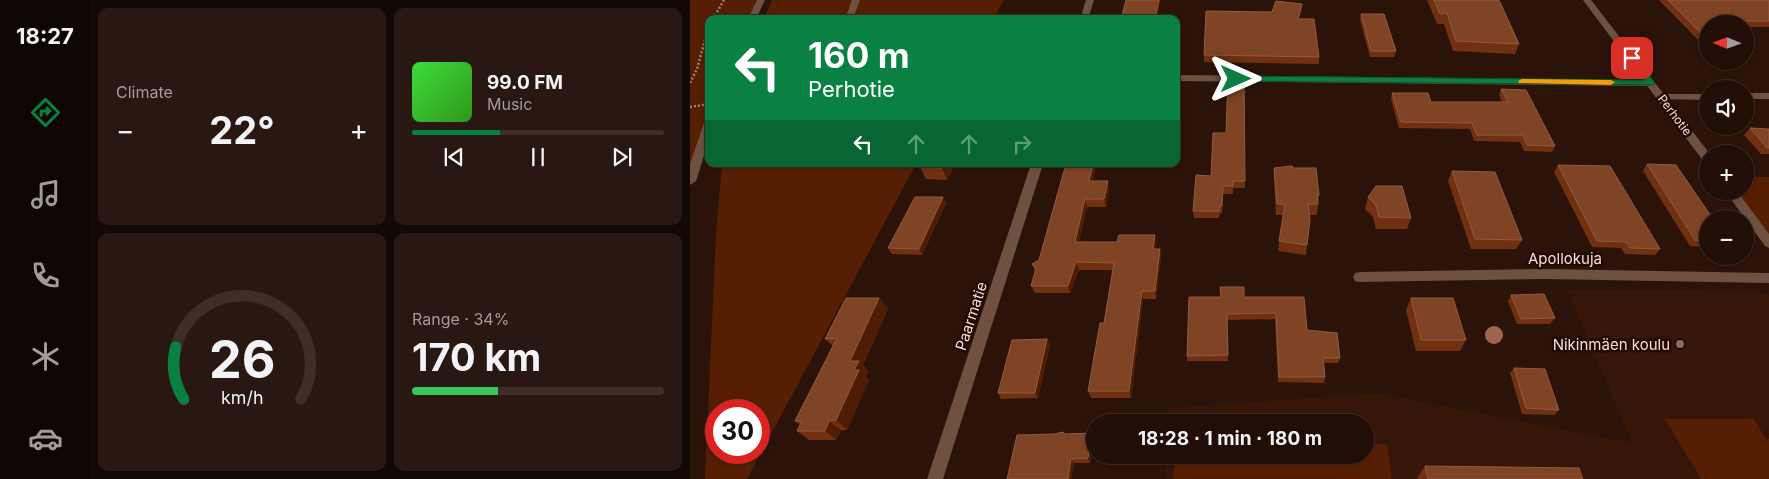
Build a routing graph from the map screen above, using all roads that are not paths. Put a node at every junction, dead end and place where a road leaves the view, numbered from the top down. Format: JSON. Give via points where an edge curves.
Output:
{"nodes":[{"id":1,"x":761,"y":0,"type":"edge"},
{"id":2,"x":856,"y":0,"type":"edge"},
{"id":3,"x":1090,"y":0,"type":"edge"},
{"id":4,"x":1587,"y":0,"type":"edge"},
{"id":5,"x":754,"y":15,"type":"edge"},
{"id":6,"x":850,"y":15,"type":"edge"},
{"id":7,"x":1085,"y":15,"type":"edge"},
{"id":8,"x":1180,"y":78,"type":"edge"},
{"id":9,"x":1650,"y":83,"type":"junction"},
{"id":10,"x":1754,"y":96,"type":"edge"},
{"id":11,"x":1769,"y":96,"type":"edge"},
{"id":12,"x":1661,"y":97,"type":"junction"},
{"id":13,"x":1699,"y":97,"type":"edge"},
{"id":14,"x":705,"y":135,"type":"edge"},
{"id":15,"x":1699,"y":146,"type":"edge"},
{"id":16,"x":1036,"y":167,"type":"edge"},
{"id":17,"x":690,"y":180,"type":"edge"},
{"id":18,"x":1738,"y":200,"type":"edge"},
{"id":19,"x":1769,"y":243,"type":"edge"},
{"id":20,"x":1360,"y":277,"type":"dead end"},
{"id":21,"x":1769,"y":278,"type":"edge"},
{"id":22,"x":935,"y":479,"type":"edge"}],
"edges":[{"from":1,"to":5,"type":"street"},
{"from":2,"to":6,"type":"street"},
{"from":3,"to":7,"type":"street"},
{"from":4,"to":9,"type":"street","name":"Perhotie"},
{"from":8,"to":9,"type":"street"},
{"from":9,"to":12,"type":"street","name":"Perhotie"},
{"from":10,"to":11,"type":"street"},
{"from":12,"to":13,"type":"street"},
{"from":12,"to":15,"type":"street","name":"Perhotie"},
{"from":14,"to":17,"type":"street"},
{"from":16,"to":22,"type":"street","name":"Paarmatie"},
{"from":18,"to":19,"type":"street"},
{"from":20,"to":21,"type":"street","name":"Apollokuja","via":[[1547,274]]}]}
